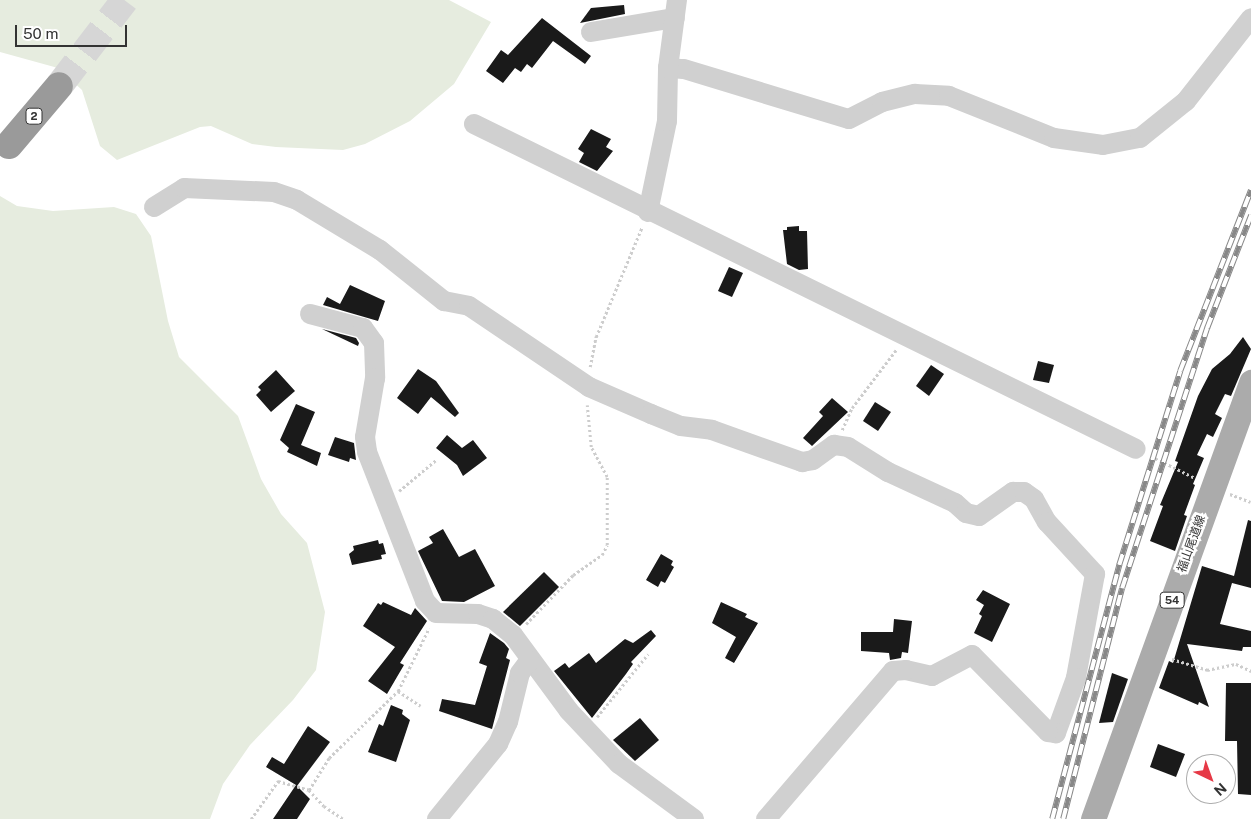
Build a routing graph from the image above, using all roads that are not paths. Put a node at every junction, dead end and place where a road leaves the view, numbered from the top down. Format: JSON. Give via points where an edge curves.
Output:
{"nodes":[{"id":1,"x":676,"y":9,"type":"edge"},
{"id":2,"x":1251,"y":18,"type":"edge"},
{"id":3,"x":591,"y":32,"type":"dead end"},
{"id":4,"x":668,"y":68,"type":"junction"},
{"id":5,"x":59,"y":86,"type":"tunnel mouth"},
{"id":6,"x":474,"y":124,"type":"dead end"},
{"id":7,"x":9,"y":146,"type":"dead end"},
{"id":8,"x":154,"y":207,"type":"dead end"},
{"id":9,"x":648,"y":212,"type":"junction"},
{"id":10,"x":310,"y":314,"type":"dead end"},
{"id":11,"x":1251,"y":382,"type":"edge"},
{"id":12,"x":1136,"y":448,"type":"road end"},
{"id":13,"x":529,"y":661,"type":"junction"},
{"id":14,"x":437,"y":819,"type":"edge"},
{"id":15,"x":694,"y":819,"type":"edge"},
{"id":16,"x":766,"y":819,"type":"edge"},
{"id":17,"x":1093,"y":819,"type":"edge"}],
"edges":[{"from":1,"to":3,"type":"street"},
{"from":1,"to":4,"type":"street"},
{"from":2,"to":4,"type":"street","via":[[1186,100],[1140,138],[1103,145],[1054,138],[949,96],[915,94],[882,102],[849,119],[684,69]]},
{"from":4,"to":9,"type":"street","via":[[667,121]]},
{"from":5,"to":7,"type":"highway","number":"2"},
{"from":6,"to":9,"type":"street"},
{"from":8,"to":16,"type":"street","via":[[184,188],[197,186],[214,191],[253,189],[297,200],[380,250],[444,301],[469,306],[590,387],[681,426],[712,430],[802,462],[813,460],[834,445],[848,447],[888,472],[955,503],[966,513],[979,516],[990,510],[1000,498],[1013,492],[1024,492],[1034,499],[1047,522],[1096,574],[1076,678],[1056,733],[1048,732],[972,654],[932,676],[906,670],[893,671]]},
{"from":9,"to":12,"type":"street"},
{"from":10,"to":13,"type":"street","via":[[363,328],[374,343],[376,378],[365,437],[367,452],[425,601],[436,613],[478,614],[493,619],[513,635]]},
{"from":11,"to":17,"type":"main road","name":"福山尾道線","number":"54"},
{"from":13,"to":14,"type":"street","via":[[520,673],[508,722],[498,744]]},
{"from":13,"to":15,"type":"street","via":[[585,730],[619,764]]}]}
